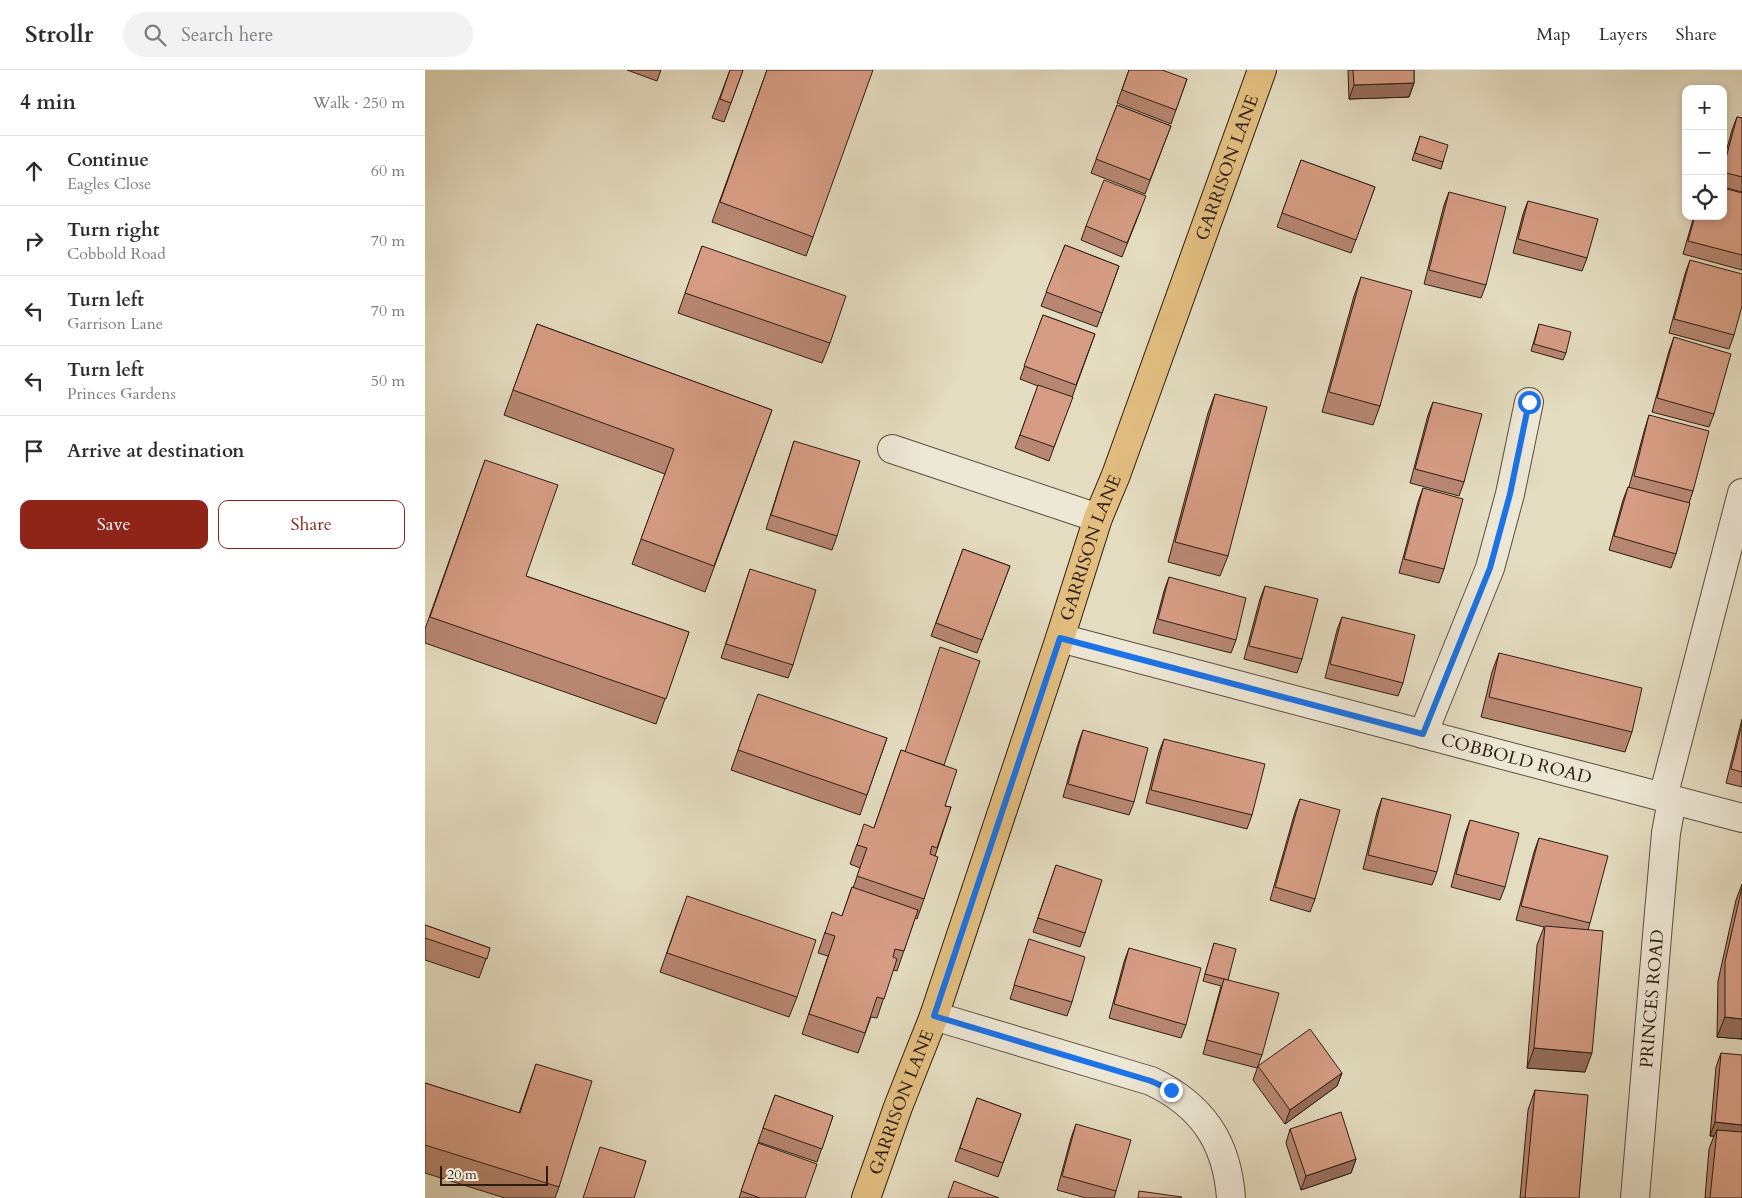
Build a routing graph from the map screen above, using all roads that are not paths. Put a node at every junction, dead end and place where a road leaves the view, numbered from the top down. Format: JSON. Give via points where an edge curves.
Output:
{"nodes":[{"id":1,"x":1262,"y":70,"type":"edge"},
{"id":2,"x":1529,"y":402,"type":"dead end"},
{"id":3,"x":892,"y":449,"type":"dead end"},
{"id":4,"x":1742,"y":493,"type":"edge"},
{"id":5,"x":1098,"y":518,"type":"junction"},
{"id":6,"x":1060,"y":638,"type":"junction"},
{"id":7,"x":1423,"y":734,"type":"junction"},
{"id":8,"x":1667,"y":798,"type":"junction"},
{"id":9,"x":1742,"y":818,"type":"edge"},
{"id":10,"x":934,"y":1016,"type":"junction"},
{"id":11,"x":866,"y":1198,"type":"edge"},
{"id":12,"x":1231,"y":1198,"type":"edge"},
{"id":13,"x":1635,"y":1198,"type":"edge"}],
"edges":[{"from":1,"to":5,"type":"main road","name":"GARRISON LANE"},
{"from":2,"to":7,"type":"street","via":[[1508,503],[1490,568]]},
{"from":3,"to":5,"type":"street"},
{"from":4,"to":8,"type":"street","name":"PRINCES ROAD"},
{"from":5,"to":6,"type":"main road","name":"GARRISON LANE"},
{"from":6,"to":7,"type":"street","name":"COBBOLD ROAD"},
{"from":6,"to":10,"type":"main road","name":"GARRISON LANE"},
{"from":7,"to":8,"type":"street","name":"COBBOLD ROAD"},
{"from":8,"to":9,"type":"street","name":"COBBOLD ROAD"},
{"from":8,"to":13,"type":"street","name":"PRINCES ROAD"},
{"from":10,"to":11,"type":"main road","name":"GARRISON LANE"},
{"from":10,"to":12,"type":"street","via":[[1151,1081],[1171,1090],[1197,1113],[1210,1130],[1227,1166]]}]}
